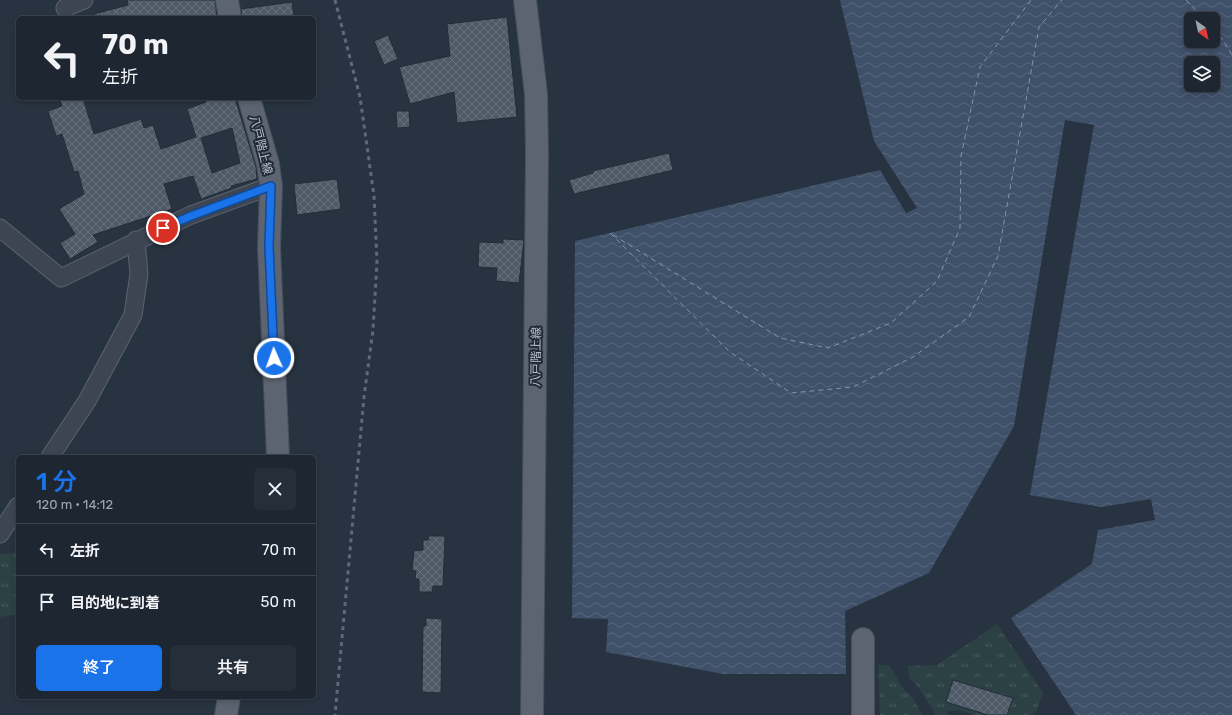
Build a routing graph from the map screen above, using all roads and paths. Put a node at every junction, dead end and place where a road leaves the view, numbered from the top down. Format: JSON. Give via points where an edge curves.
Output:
{"nodes":[{"id":1,"x":84,"y":0,"type":"edge"},
{"id":2,"x":227,"y":0,"type":"edge"},
{"id":3,"x":525,"y":0,"type":"edge"},
{"id":4,"x":66,"y":8,"type":"dead end"},
{"id":5,"x":230,"y":16,"type":"edge"},
{"id":6,"x":250,"y":100,"type":"edge"},
{"id":7,"x":271,"y":186,"type":"junction"},
{"id":8,"x":3,"y":235,"type":"edge"},
{"id":9,"x":136,"y":240,"type":"junction"},
{"id":10,"x":51,"y":455,"type":"edge"},
{"id":11,"x":278,"y":455,"type":"edge"},
{"id":12,"x":16,"y":509,"type":"edge"},
{"id":13,"x":0,"y":534,"type":"edge"},
{"id":14,"x":863,"y":639,"type":"dead end"},
{"id":15,"x":229,"y":699,"type":"edge"},
{"id":16,"x":226,"y":715,"type":"edge"},
{"id":17,"x":532,"y":715,"type":"edge"},
{"id":18,"x":863,"y":715,"type":"edge"}],
"edges":[{"from":1,"to":4,"type":"street"},
{"from":2,"to":5,"type":"main road"},
{"from":3,"to":17,"type":"main road","name":"八戸階上線","via":[[536,94],[537,153]]},
{"from":6,"to":7,"type":"main road","name":"八戸階上線","via":[[268,164]]},
{"from":7,"to":9,"type":"street"},
{"from":7,"to":11,"type":"main road","name":"八戸階上線","via":[[269,247]]},
{"from":8,"to":9,"type":"street","via":[[60,278]]},
{"from":9,"to":10,"type":"street","via":[[139,274],[133,316],[87,401]]},
{"from":12,"to":13,"type":"street"},
{"from":14,"to":18,"type":"main road"},
{"from":15,"to":16,"type":"main road"}]}
